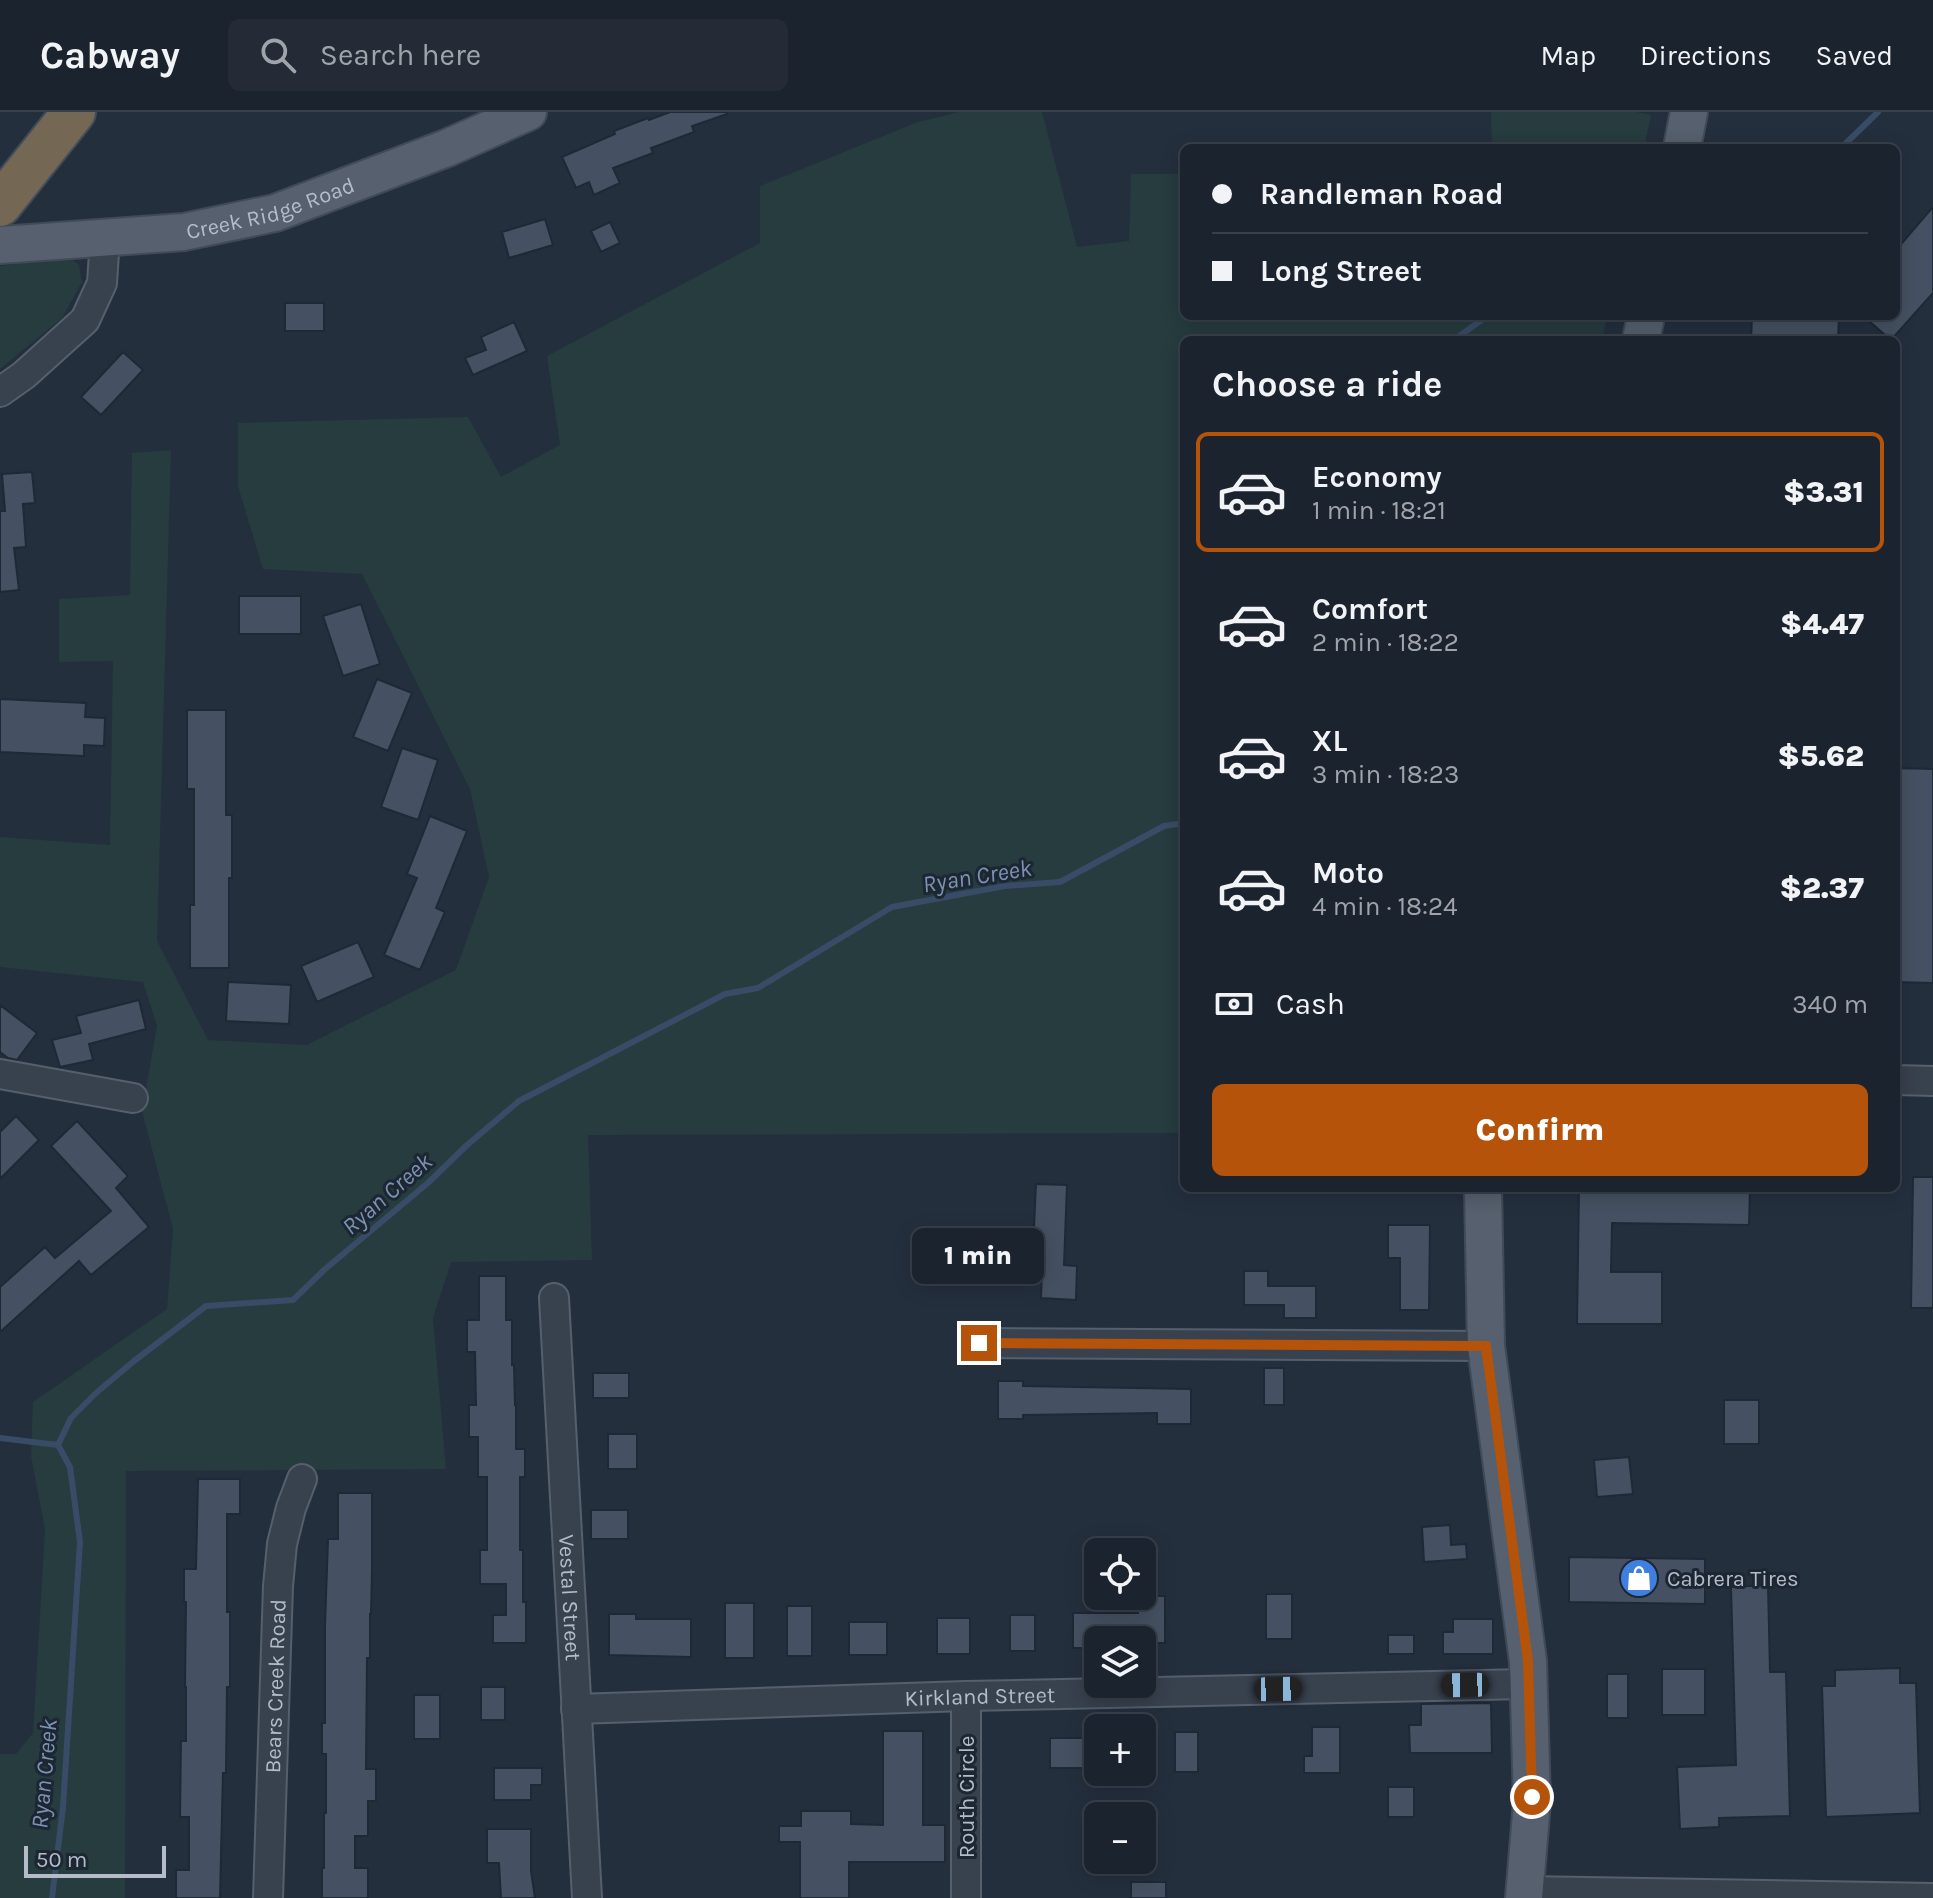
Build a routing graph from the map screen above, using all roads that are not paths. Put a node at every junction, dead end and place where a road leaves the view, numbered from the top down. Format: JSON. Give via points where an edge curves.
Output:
{"nodes":[{"id":1,"x":74,"y":112,"type":"edge"},
{"id":2,"x":528,"y":112,"type":"edge"},
{"id":3,"x":1689,"y":112,"type":"edge"},
{"id":4,"x":1683,"y":144,"type":"edge"},
{"id":5,"x":0,"y":205,"type":"edge"},
{"id":6,"x":93,"y":239,"type":"junction"},
{"id":7,"x":0,"y":245,"type":"edge"},
{"id":8,"x":0,"y":392,"type":"edge"},
{"id":9,"x":0,"y":1074,"type":"edge"},
{"id":10,"x":1900,"y":1080,"type":"edge"},
{"id":11,"x":1933,"y":1081,"type":"edge"},
{"id":12,"x":133,"y":1098,"type":"dead end"},
{"id":13,"x":1483,"y":1192,"type":"edge"},
{"id":14,"x":554,"y":1298,"type":"dead end"},
{"id":15,"x":979,"y":1343,"type":"dead end"},
{"id":16,"x":1486,"y":1346,"type":"junction"},
{"id":17,"x":302,"y":1479,"type":"dead end"},
{"id":18,"x":1528,"y":1684,"type":"junction"},
{"id":19,"x":966,"y":1696,"type":"junction"},
{"id":20,"x":576,"y":1709,"type":"junction"},
{"id":21,"x":1524,"y":1894,"type":"edge"},
{"id":22,"x":268,"y":1898,"type":"edge"},
{"id":23,"x":587,"y":1898,"type":"edge"},
{"id":24,"x":966,"y":1898,"type":"edge"},
{"id":25,"x":1933,"y":1898,"type":"edge"}],
"edges":[{"from":1,"to":5,"type":"highway"},
{"from":2,"to":6,"type":"main road","name":"Creek Ridge Road","via":[[275,213],[186,231]]},
{"from":3,"to":4,"type":"main road"},
{"from":6,"to":7,"type":"main road","name":"Creek Ridge Road"},
{"from":6,"to":8,"type":"street","via":[[102,283],[85,320]]},
{"from":9,"to":12,"type":"street"},
{"from":10,"to":11,"type":"street"},
{"from":13,"to":16,"type":"main road"},
{"from":14,"to":20,"type":"street","name":"Vestal Street"},
{"from":15,"to":16,"type":"street"},
{"from":16,"to":18,"type":"main road"},
{"from":17,"to":22,"type":"street","name":"Bears Creek Road","via":[[282,1544],[278,1586]]},
{"from":18,"to":19,"type":"street","name":"Kirkland Street"},
{"from":18,"to":21,"type":"main road","via":[[1532,1802]]},
{"from":19,"to":20,"type":"street","name":"Kirkland Street"},
{"from":19,"to":24,"type":"street","name":"Routh Circle"},
{"from":20,"to":23,"type":"street","name":"Vestal Street"},
{"from":21,"to":25,"type":"street"}]}
